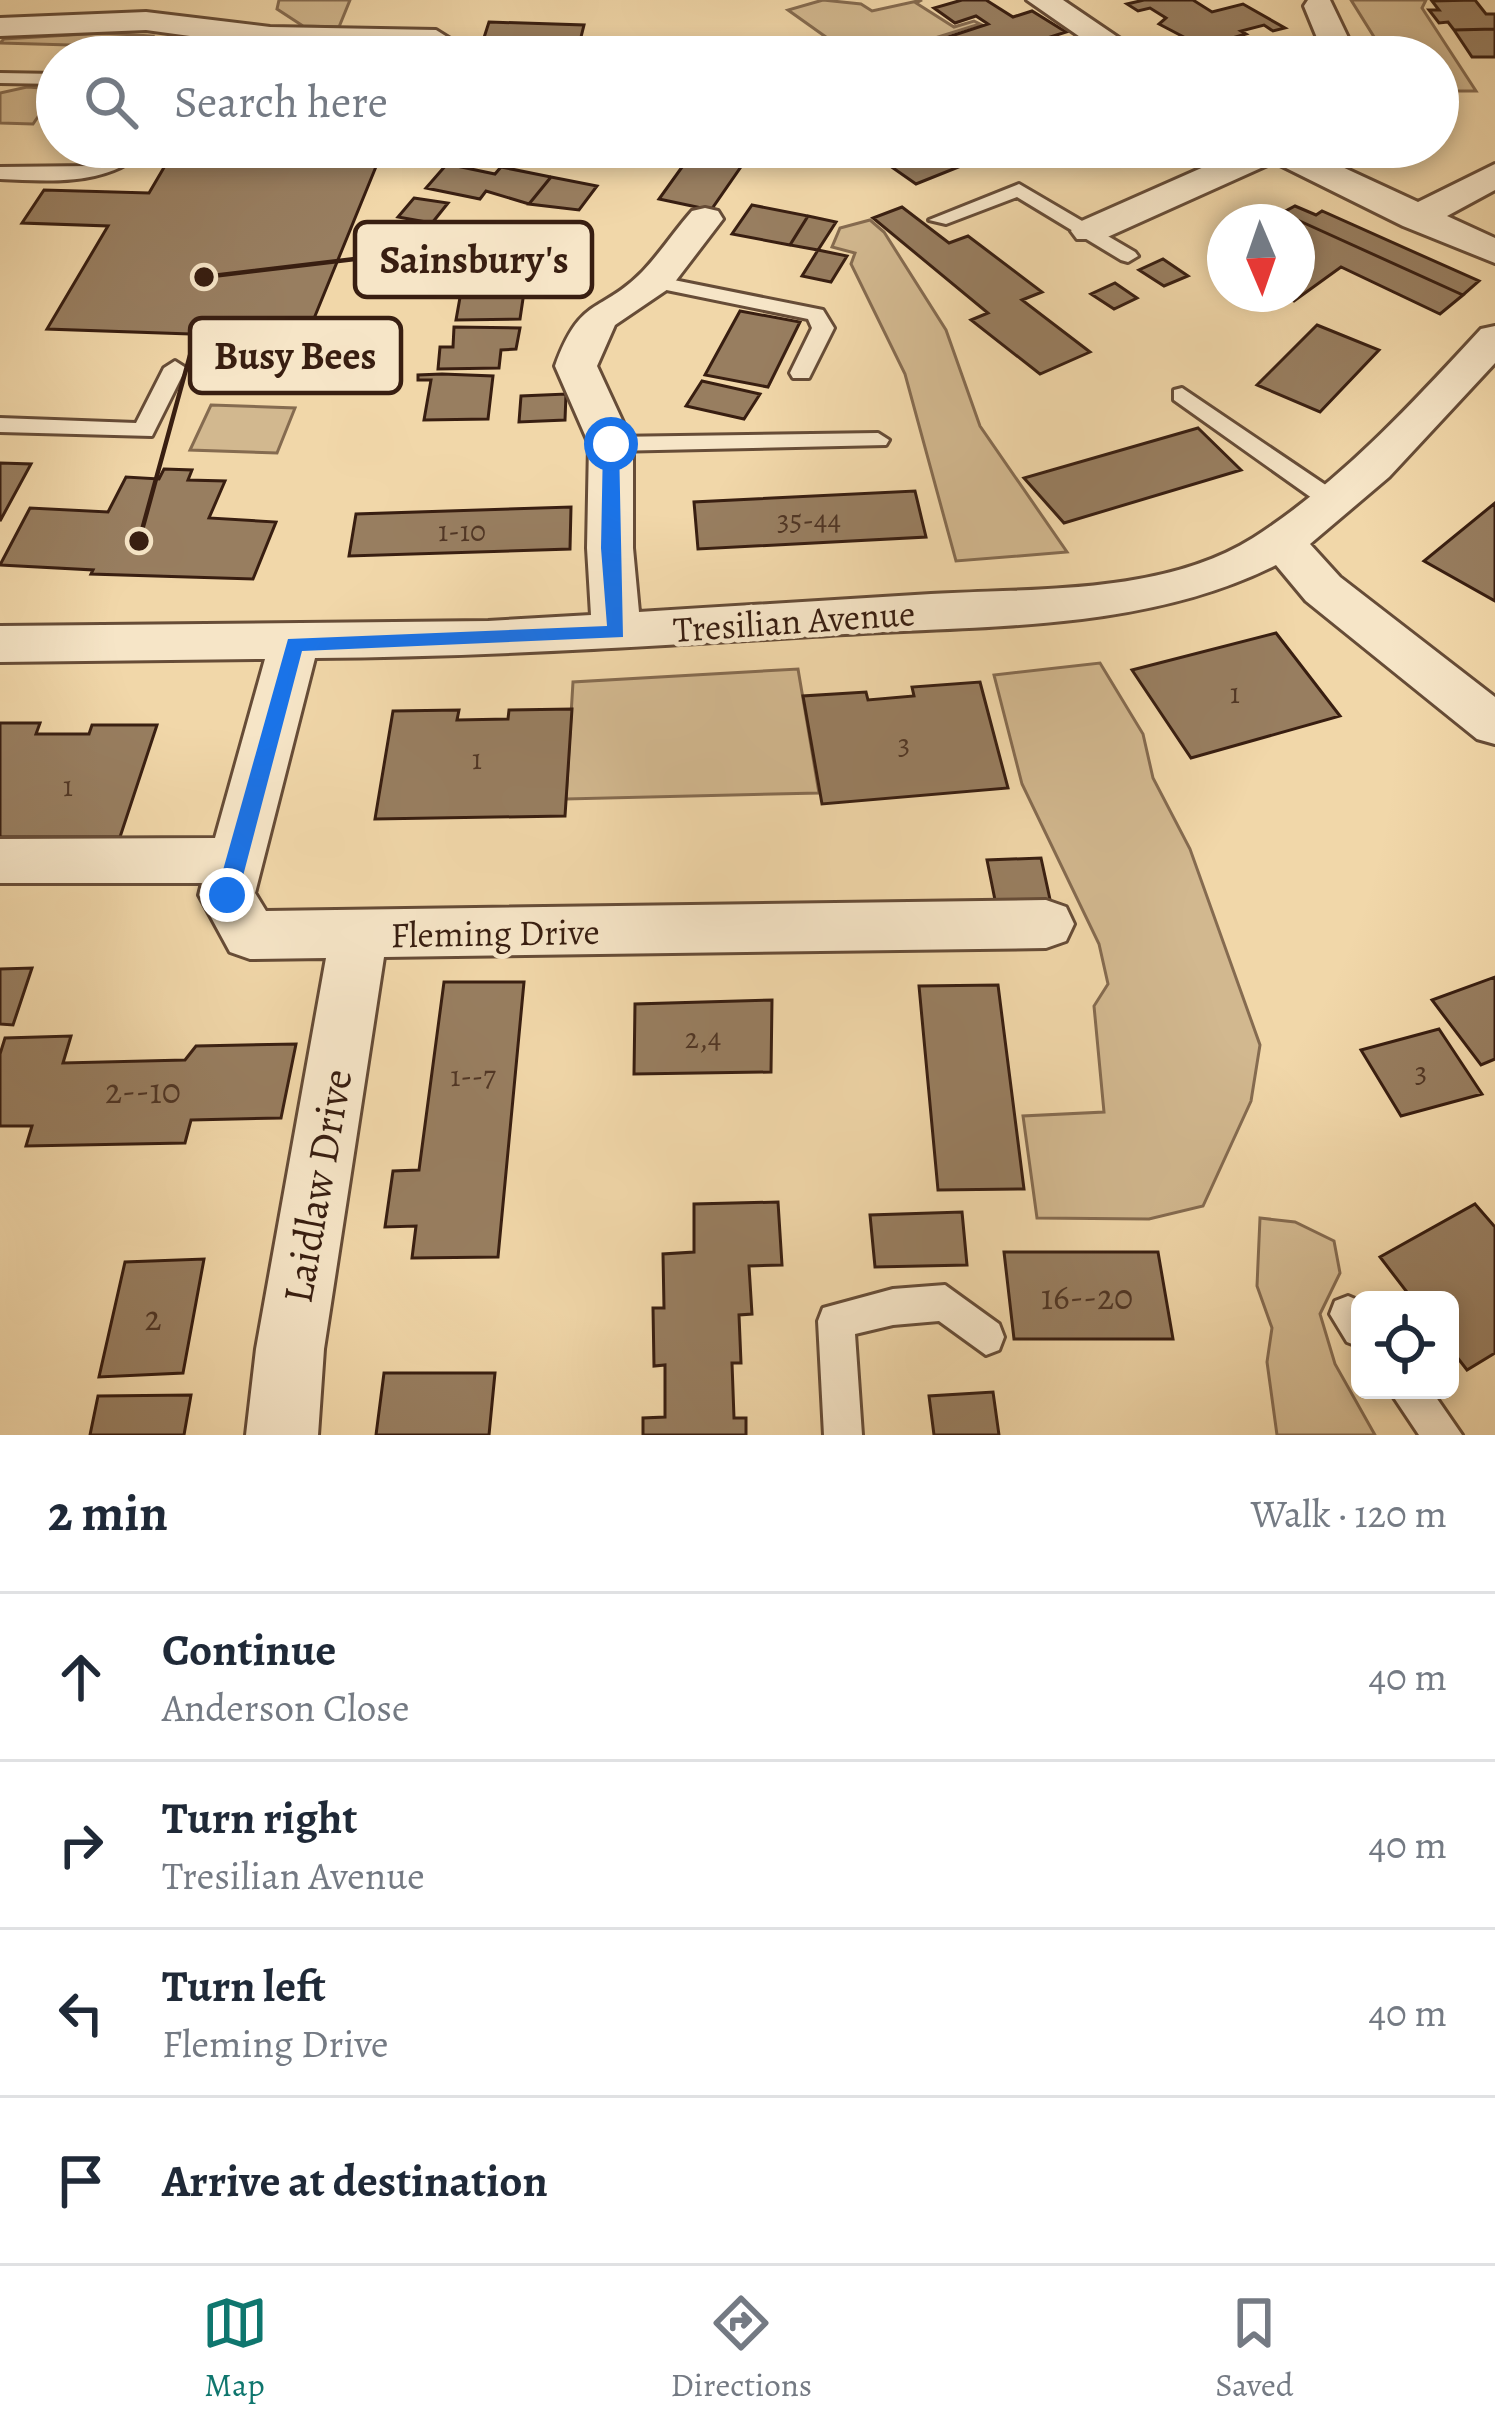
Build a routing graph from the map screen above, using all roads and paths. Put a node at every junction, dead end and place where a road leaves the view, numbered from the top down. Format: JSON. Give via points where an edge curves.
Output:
{"nodes":[{"id":1,"x":254,"y":0,"type":"edge"},
{"id":2,"x":1042,"y":0,"type":"edge"},
{"id":3,"x":1319,"y":6,"type":"dead end"},
{"id":4,"x":0,"y":27,"type":"edge"},
{"id":5,"x":195,"y":36,"type":"edge"},
{"id":6,"x":227,"y":36,"type":"edge"},
{"id":7,"x":1098,"y":36,"type":"edge"},
{"id":8,"x":1332,"y":36,"type":"edge"},
{"id":9,"x":0,"y":78,"type":"edge"},
{"id":10,"x":36,"y":79,"type":"edge"},
{"id":11,"x":98,"y":168,"type":"edge"},
{"id":12,"x":1228,"y":168,"type":"edge"},
{"id":13,"x":1313,"y":168,"type":"edge"},
{"id":14,"x":0,"y":173,"type":"edge"},
{"id":15,"x":1495,"y":175,"type":"edge"},
{"id":16,"x":1416,"y":218,"type":"junction"},
{"id":17,"x":705,"y":219,"type":"dead end"},
{"id":18,"x":939,"y":220,"type":"dead end"},
{"id":19,"x":1090,"y":231,"type":"junction"},
{"id":20,"x":1495,"y":253,"type":"edge"},
{"id":21,"x":1128,"y":256,"type":"dead end"},
{"id":22,"x":654,"y":282,"type":"junction"},
{"id":23,"x":1495,"y":338,"type":"edge"},
{"id":24,"x":175,"y":368,"type":"dead end"},
{"id":25,"x":801,"y":374,"type":"dead end"},
{"id":26,"x":1182,"y":395,"type":"dead end"},
{"id":27,"x":0,"y":425,"type":"edge"},
{"id":28,"x":878,"y":440,"type":"dead end"},
{"id":29,"x":611,"y":444,"type":"junction"},
{"id":30,"x":1334,"y":502,"type":"junction"},
{"id":31,"x":1279,"y":539,"type":"junction"},
{"id":32,"x":616,"y":633,"type":"junction"},
{"id":33,"x":0,"y":644,"type":"edge"},
{"id":34,"x":294,"y":644,"type":"junction"},
{"id":35,"x":1495,"y":725,"type":"edge"},
{"id":36,"x":236,"y":860,"type":"junction"},
{"id":37,"x":0,"y":861,"type":"edge"},
{"id":38,"x":1046,"y":924,"type":"dead end"},
{"id":39,"x":358,"y":937,"type":"junction"},
{"id":40,"x":986,"y":1336,"type":"dead end"},
{"id":41,"x":1415,"y":1399,"type":"edge"},
{"id":42,"x":282,"y":1435,"type":"edge"},
{"id":43,"x":843,"y":1435,"type":"edge"},
{"id":44,"x":1443,"y":1435,"type":"edge"}],
"edges":[{"from":1,"to":6,"type":"street"},
{"from":2,"to":7,"type":"street"},
{"from":3,"to":8,"type":"street"},
{"from":4,"to":5,"type":"street","via":[[146,21]]},
{"from":9,"to":10,"type":"lane"},
{"from":11,"to":14,"type":"lane"},
{"from":12,"to":19,"type":"street"},
{"from":13,"to":16,"type":"street"},
{"from":15,"to":16,"type":"street"},
{"from":16,"to":20,"type":"street"},
{"from":17,"to":22,"type":"street"},
{"from":18,"to":19,"type":"lane","via":[[1019,190]]},
{"from":19,"to":21,"type":"lane"},
{"from":22,"to":25,"type":"lane","via":[[820,317],[823,328]]},
{"from":22,"to":29,"type":"street","via":[[600,314],[575,366]]},
{"from":23,"to":30,"type":"street","name":"Tresilian Avenue"},
{"from":24,"to":27,"type":"lane","via":[[144,431]]},
{"from":26,"to":30,"type":"lane"},
{"from":28,"to":29,"type":"lane"},
{"from":29,"to":32,"type":"street"},
{"from":30,"to":31,"type":"street","name":"Tresilian Avenue"},
{"from":31,"to":32,"type":"street","name":"Tresilian Avenue","via":[[1235,567],[1169,588],[1077,602]]},
{"from":31,"to":35,"type":"street","via":[[1323,589]]},
{"from":32,"to":34,"type":"street","name":"Tresilian Avenue"},
{"from":33,"to":34,"type":"street","name":"Tresilian Avenue"},
{"from":34,"to":36,"type":"street","name":"Fleming Drive"},
{"from":36,"to":37,"type":"street"},
{"from":36,"to":39,"type":"street","name":"Fleming Drive","via":[[227,895],[250,935]]},
{"from":38,"to":39,"type":"street","name":"Fleming Drive"},
{"from":39,"to":42,"type":"street","name":"Laidlaw Drive"},
{"from":40,"to":43,"type":"lane","via":[[945,1303],[836,1321]]},
{"from":41,"to":44,"type":"lane"}]}
